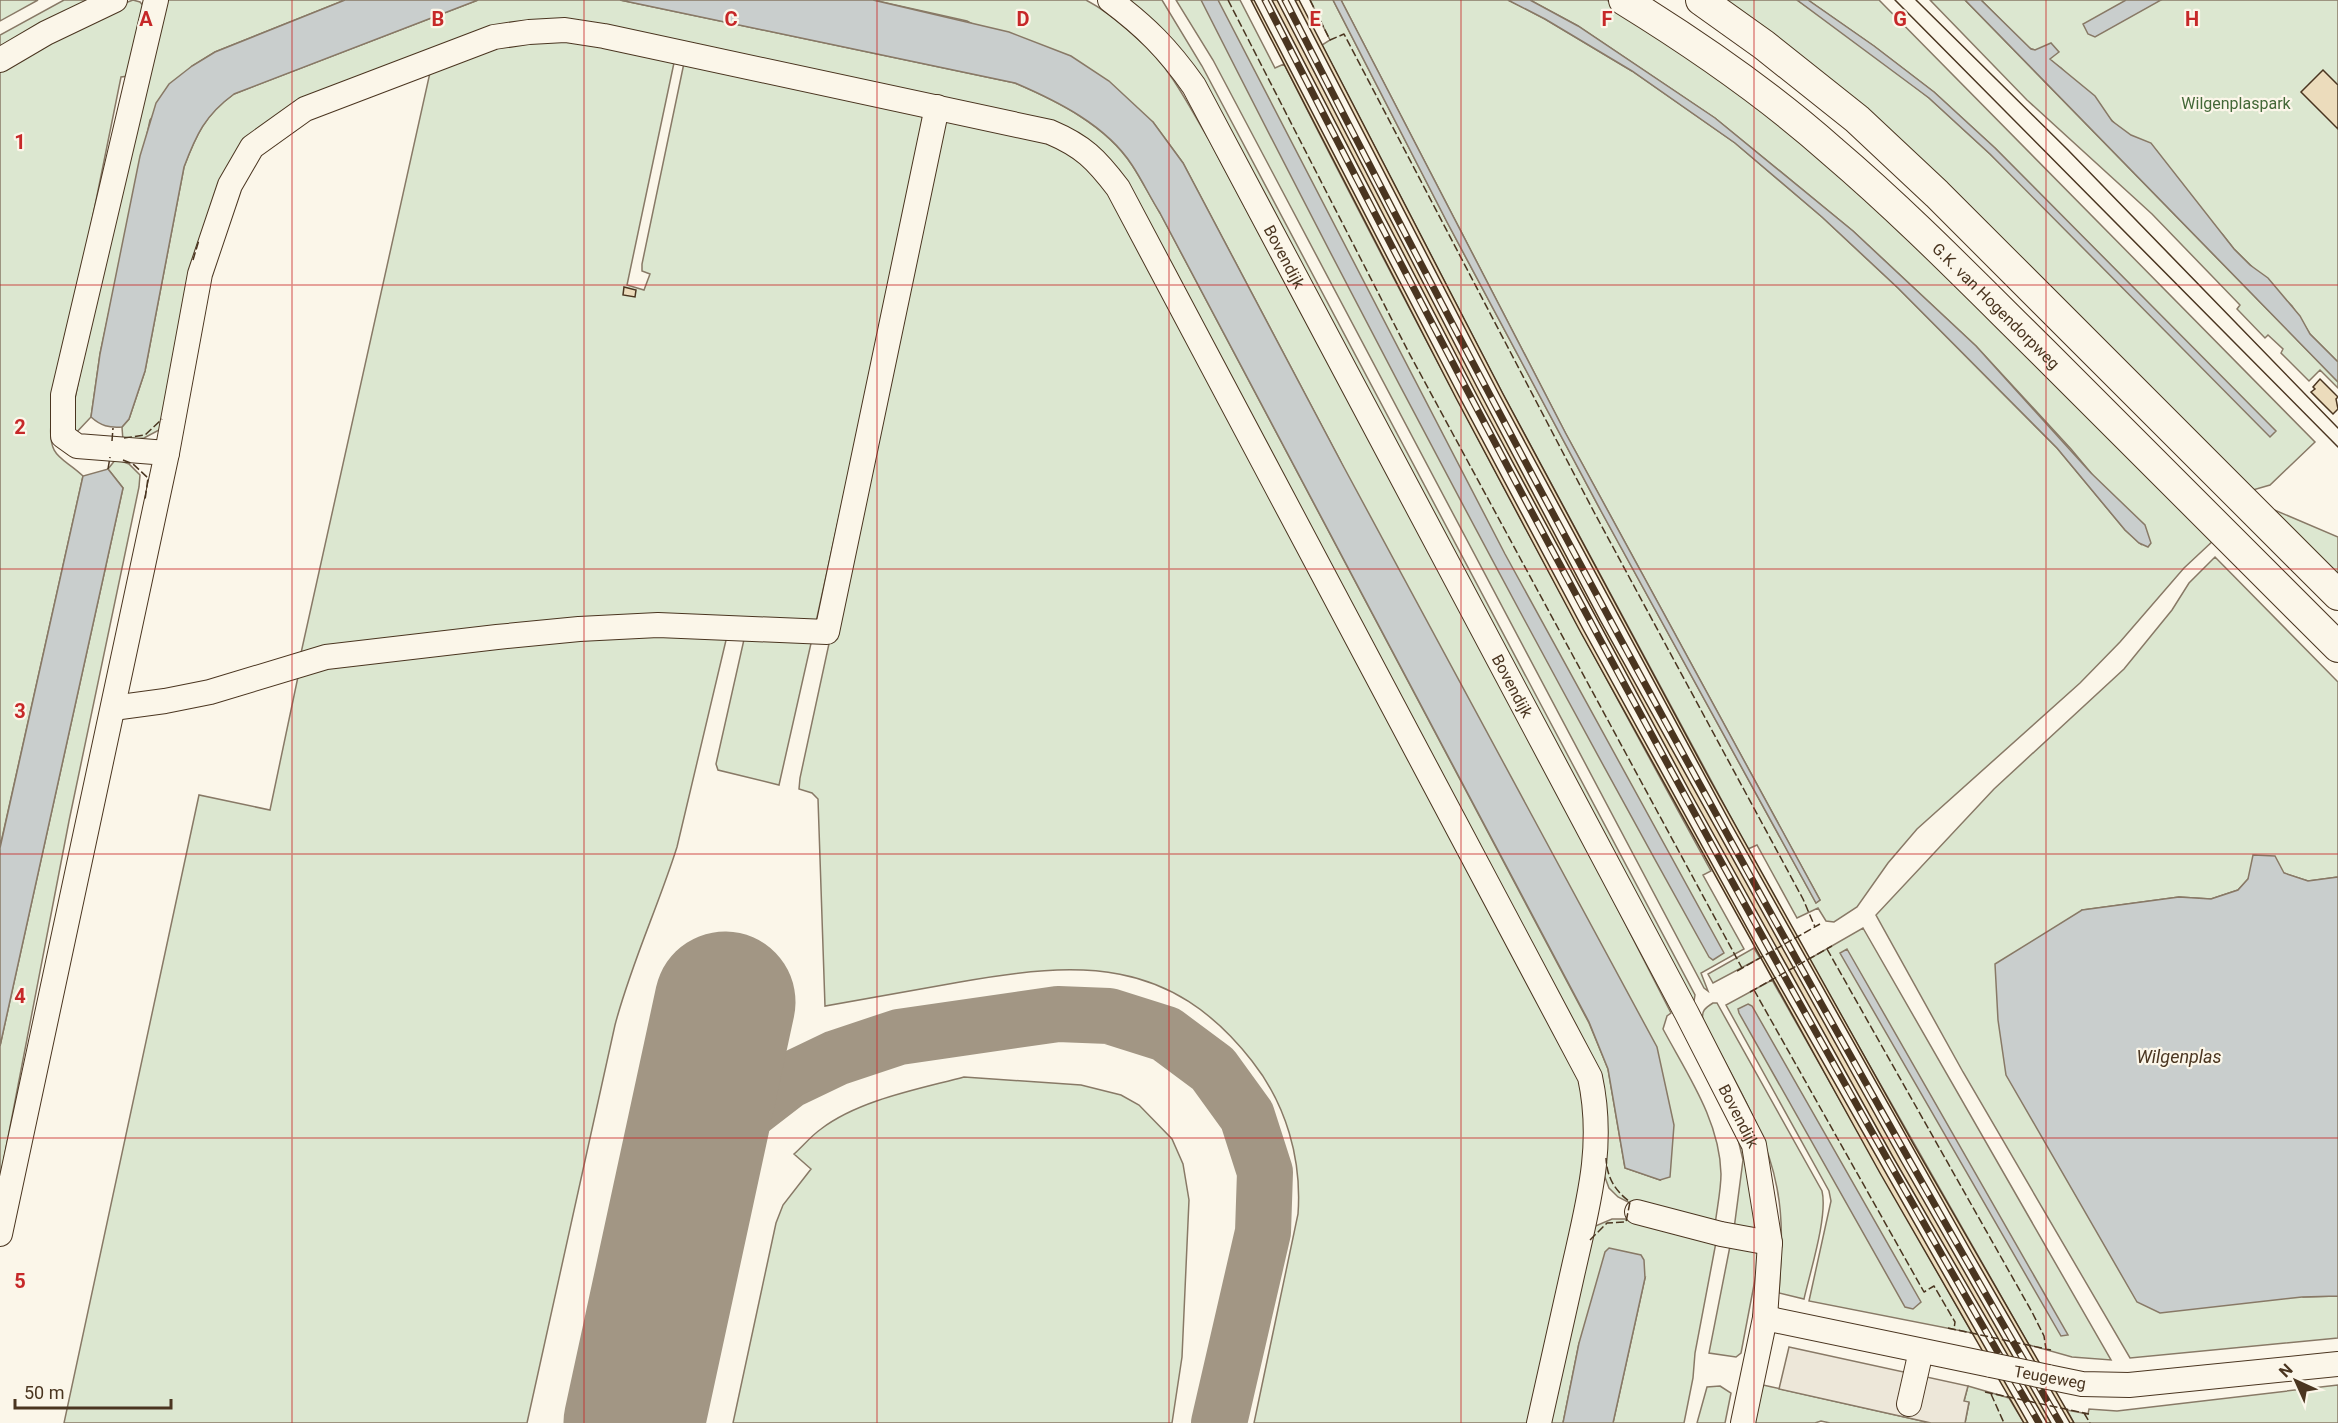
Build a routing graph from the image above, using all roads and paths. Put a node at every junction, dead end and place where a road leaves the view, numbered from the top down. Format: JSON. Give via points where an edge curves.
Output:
{"nodes":[{"id":1,"x":115,"y":0,"type":"edge"},
{"id":2,"x":156,"y":0,"type":"edge"},
{"id":3,"x":1110,"y":0,"type":"edge"},
{"id":4,"x":1624,"y":0,"type":"edge"},
{"id":5,"x":1701,"y":0,"type":"edge"},
{"id":6,"x":0,"y":60,"type":"edge"},
{"id":7,"x":937,"y":107,"type":"junction"},
{"id":8,"x":167,"y":453,"type":"junction"},
{"id":9,"x":2338,"y":595,"type":"edge"},
{"id":10,"x":2338,"y":647,"type":"edge"},
{"id":11,"x":113,"y":708,"type":"junction"},
{"id":12,"x":1637,"y":1212,"type":"dead end"},
{"id":13,"x":0,"y":1234,"type":"edge"},
{"id":14,"x":1770,"y":1242,"type":"junction"},
{"id":15,"x":1765,"y":1318,"type":"junction"},
{"id":16,"x":1921,"y":1351,"type":"junction"},
{"id":17,"x":2338,"y":1364,"type":"edge"},
{"id":18,"x":1909,"y":1404,"type":"dead end"},
{"id":19,"x":1539,"y":1423,"type":"edge"},
{"id":20,"x":1743,"y":1423,"type":"edge"}],
"edges":[{"from":1,"to":6,"type":"street"},
{"from":2,"to":8,"type":"street","via":[[63,394],[63,436],[76,446]]},
{"from":3,"to":14,"type":"street","name":"Bovendijk","via":[[1143,26],[1194,86],[1681,1002],[1754,1145]]},
{"from":4,"to":10,"type":"main road","name":"G.K. van Hogendorpweg","via":[[1741,77],[1832,150],[2006,315]]},
{"from":5,"to":9,"type":"main road","via":[[1857,119]]},
{"from":7,"to":8,"type":"street","via":[[565,30],[494,37],[305,109],[252,147],[230,185],[200,274]]},
{"from":7,"to":11,"type":"street","via":[[827,632],[658,625],[497,637],[326,657],[210,692]]},
{"from":7,"to":19,"type":"street","via":[[1050,132],[1074,142],[1098,162],[1118,188],[1590,1077],[1597,1141],[1590,1190]]},
{"from":8,"to":11,"type":"street"},
{"from":11,"to":13,"type":"street"},
{"from":12,"to":14,"type":"street"},
{"from":14,"to":15,"type":"street","name":"Bovendijk"},
{"from":15,"to":16,"type":"street","name":"Teugeweg"},
{"from":15,"to":20,"type":"street","name":"Bovendijk"},
{"from":16,"to":17,"type":"street","name":"Teugeweg","bridge":true,"via":[[2082,1384],[2129,1385]]},
{"from":16,"to":18,"type":"street"}]}
